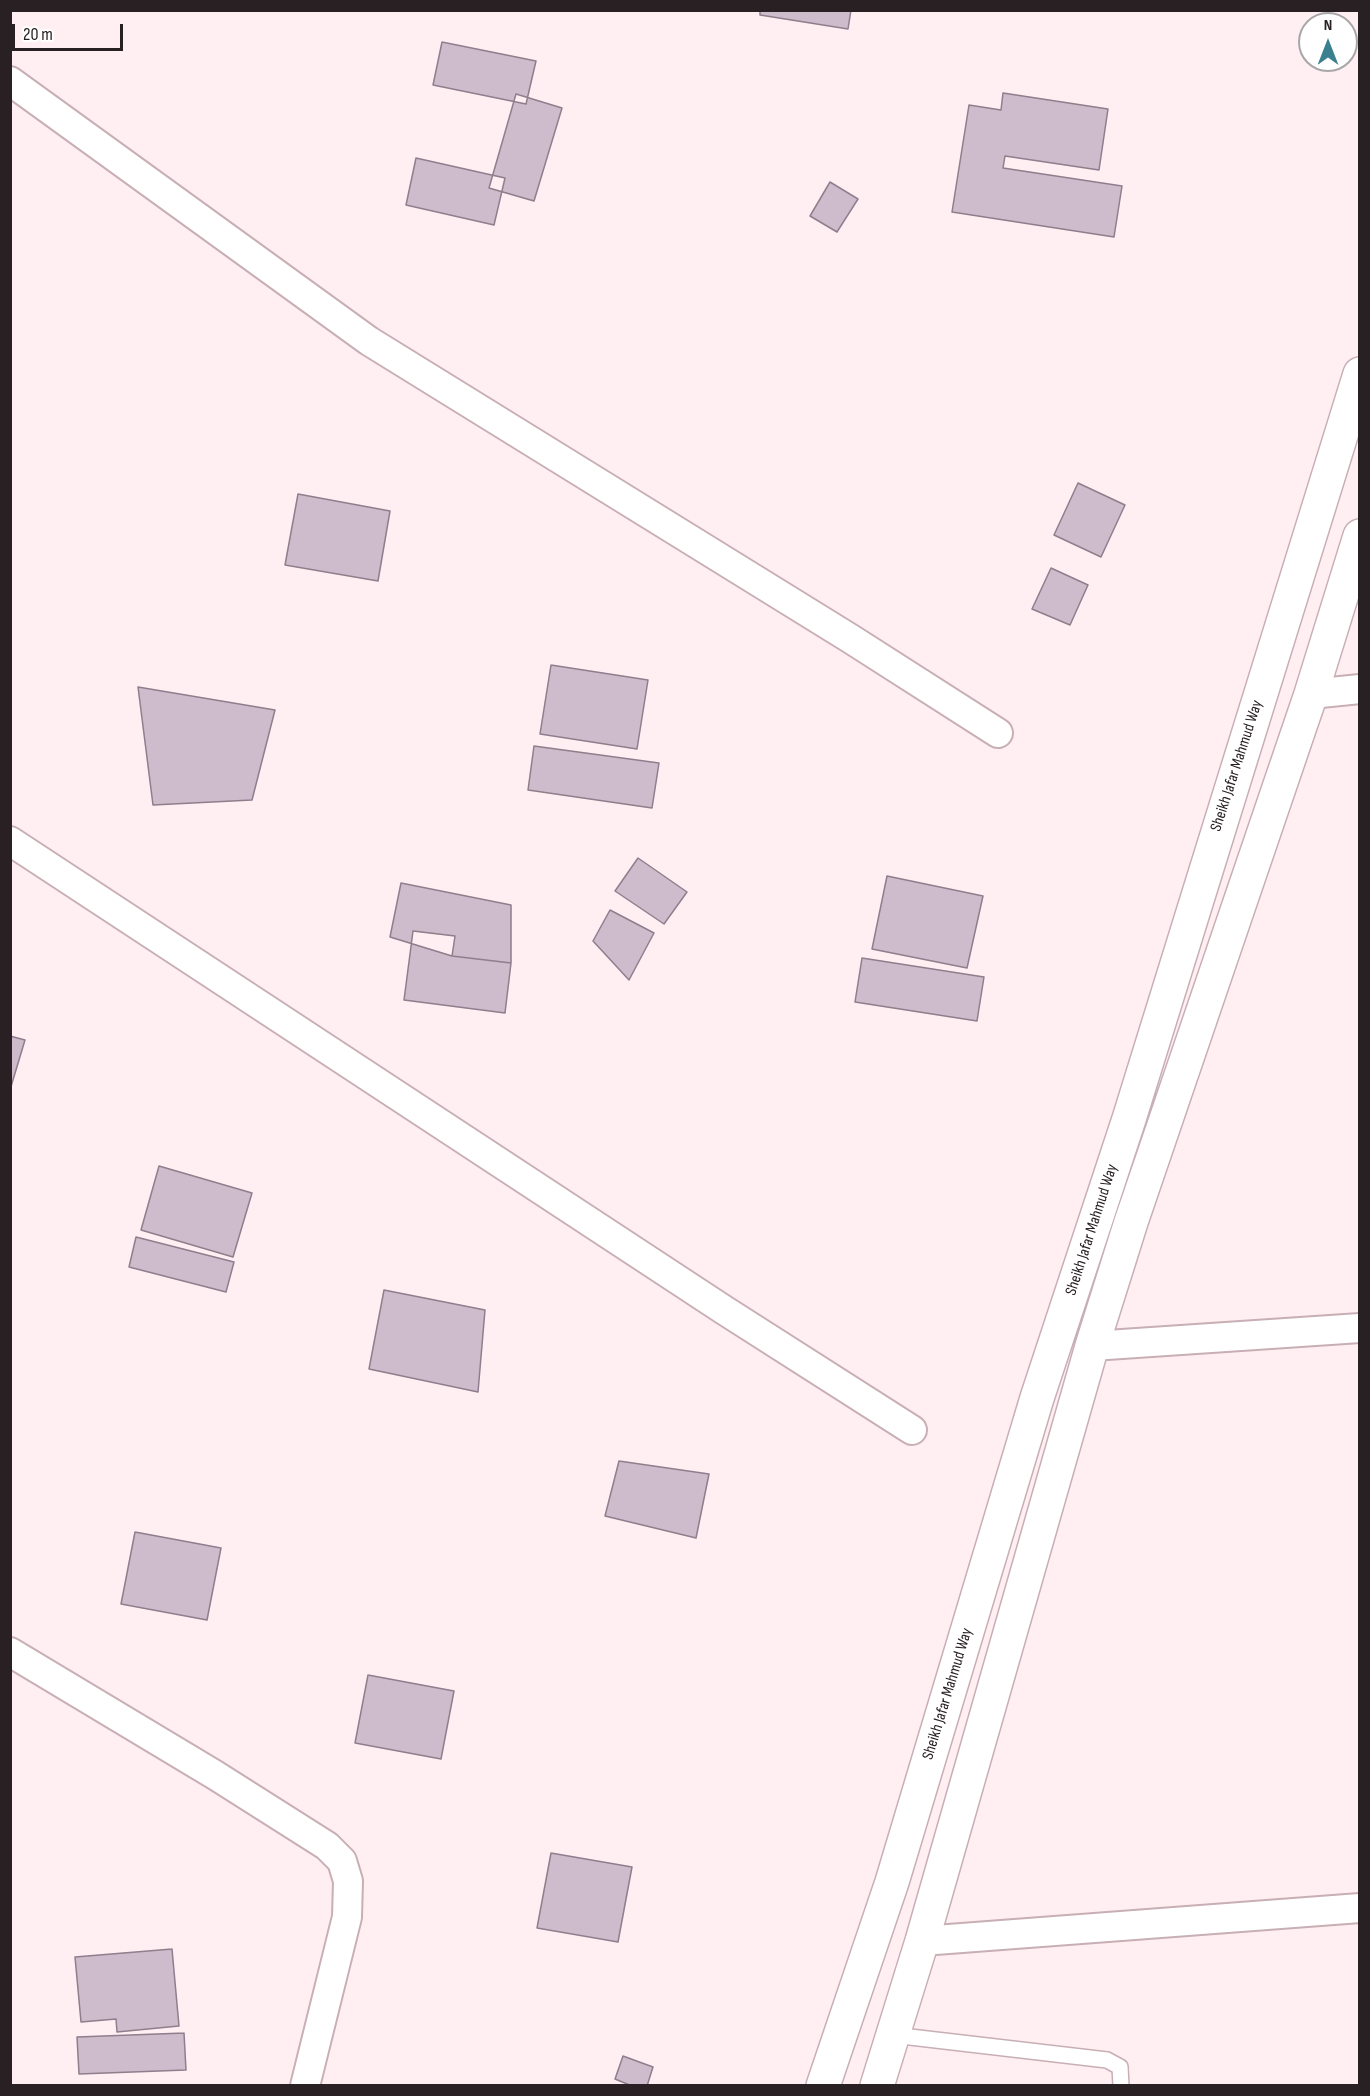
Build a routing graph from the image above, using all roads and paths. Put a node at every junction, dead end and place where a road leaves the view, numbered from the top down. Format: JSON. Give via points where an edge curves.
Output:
{"nodes":[{"id":1,"x":10,"y":81,"type":"edge"},
{"id":2,"x":1359,"y":374,"type":"edge"},
{"id":3,"x":1359,"y":536,"type":"edge"},
{"id":4,"x":1359,"y":688,"type":"edge"},
{"id":5,"x":1311,"y":694,"type":"junction"},
{"id":6,"x":998,"y":733,"type":"dead end"},
{"id":7,"x":10,"y":841,"type":"edge"},
{"id":8,"x":1359,"y":1328,"type":"edge"},
{"id":9,"x":1092,"y":1346,"type":"junction"},
{"id":10,"x":912,"y":1430,"type":"dead end"},
{"id":11,"x":10,"y":1652,"type":"edge"},
{"id":12,"x":1359,"y":1908,"type":"edge"},
{"id":13,"x":922,"y":1941,"type":"junction"},
{"id":14,"x":893,"y":2035,"type":"junction"},
{"id":15,"x":305,"y":2085,"type":"edge"},
{"id":16,"x":823,"y":2085,"type":"edge"},
{"id":17,"x":877,"y":2085,"type":"edge"},
{"id":18,"x":1121,"y":2085,"type":"edge"}],
"edges":[{"from":1,"to":6,"type":"street","via":[[369,341]]},
{"from":2,"to":16,"type":"main road","name":"Sheikh Jafar Mahmud Way","via":[[1129,1119],[1037,1398],[892,1882]]},
{"from":3,"to":5,"type":"main road"},
{"from":4,"to":5,"type":"street"},
{"from":5,"to":9,"type":"main road"},
{"from":7,"to":10,"type":"street"},
{"from":8,"to":9,"type":"street"},
{"from":9,"to":13,"type":"main road"},
{"from":11,"to":15,"type":"street","via":[[243,1792],[327,1846],[342,1861],[348,1881],[347,1917]]},
{"from":12,"to":13,"type":"street"},
{"from":13,"to":14,"type":"main road"},
{"from":14,"to":17,"type":"main road"},
{"from":14,"to":18,"type":"lane","via":[[1107,2060],[1120,2067]]}]}
